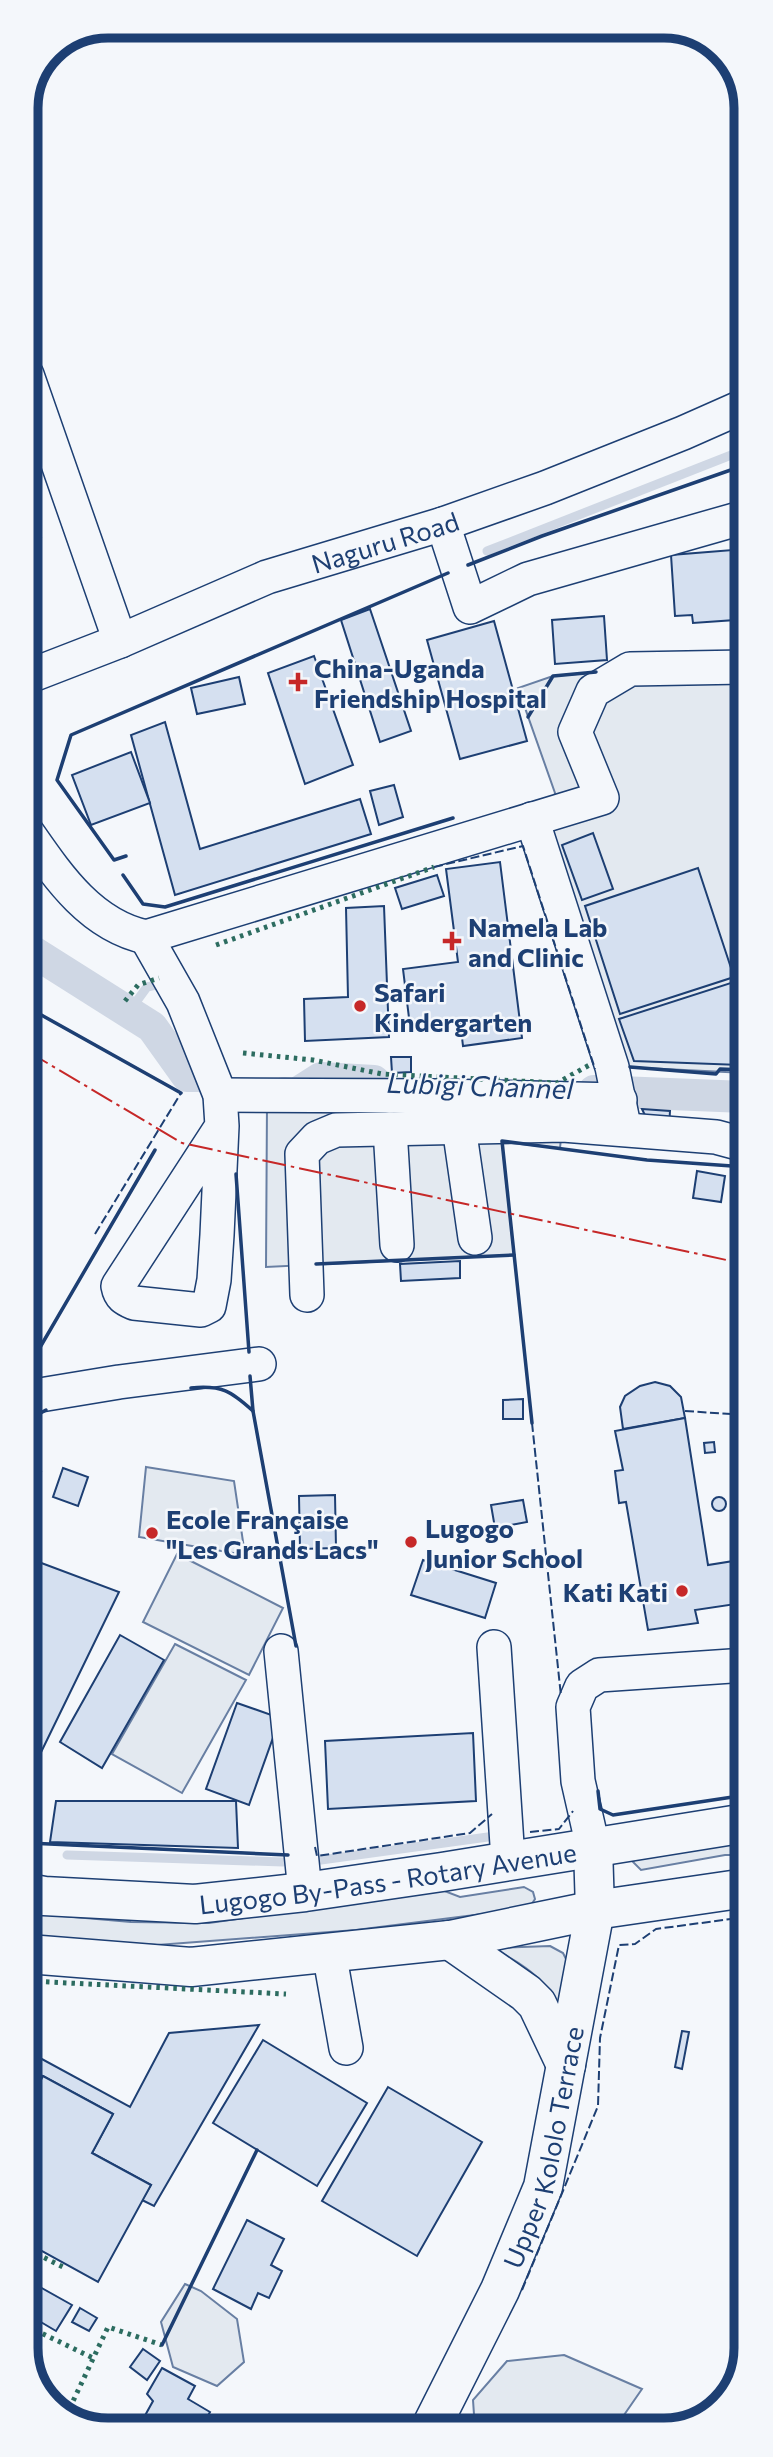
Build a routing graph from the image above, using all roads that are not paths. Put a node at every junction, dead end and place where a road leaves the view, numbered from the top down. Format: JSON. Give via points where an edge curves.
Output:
{"nodes":[{"id":1,"x":38,"y":407,"type":"edge"},
{"id":2,"x":735,"y":410,"type":"edge"},
{"id":3,"x":735,"y":520,"type":"edge"},
{"id":4,"x":443,"y":524,"type":"junction"},
{"id":5,"x":120,"y":642,"type":"junction"},
{"id":6,"x":735,"y":667,"type":"edge"},
{"id":7,"x":38,"y":673,"type":"edge"},
{"id":8,"x":532,"y":820,"type":"junction"},
{"id":9,"x":38,"y":848,"type":"edge"},
{"id":10,"x":146,"y":937,"type":"junction"},
{"id":11,"x":221,"y":1111,"type":"junction"},
{"id":12,"x":622,"y":1116,"type":"junction"},
{"id":13,"x":459,"y":1127,"type":"junction"},
{"id":14,"x":390,"y":1129,"type":"junction"},
{"id":15,"x":735,"y":1142,"type":"edge"},
{"id":16,"x":475,"y":1238,"type":"dead end"},
{"id":17,"x":397,"y":1245,"type":"dead end"},
{"id":18,"x":307,"y":1294,"type":"dead end"},
{"id":19,"x":258,"y":1364,"type":"dead end"},
{"id":20,"x":38,"y":1395,"type":"edge"},
{"id":21,"x":495,"y":1647,"type":"dead end"},
{"id":22,"x":281,"y":1651,"type":"dead end"},
{"id":23,"x":735,"y":1666,"type":"edge"},
{"id":24,"x":735,"y":1825,"type":"edge"},
{"id":25,"x":593,"y":1847,"type":"junction"},
{"id":26,"x":508,"y":1860,"type":"junction"},
{"id":27,"x":735,"y":1890,"type":"edge"},
{"id":28,"x":305,"y":1892,"type":"junction"},
{"id":29,"x":38,"y":1895,"type":"edge"},
{"id":30,"x":595,"y":1910,"type":"junction"},
{"id":31,"x":450,"y":1940,"type":"junction"},
{"id":32,"x":328,"y":1952,"type":"junction"},
{"id":33,"x":38,"y":1955,"type":"edge"},
{"id":34,"x":346,"y":2048,"type":"dead end"},
{"id":35,"x":566,"y":2065,"type":"junction"},
{"id":36,"x":436,"y":2418,"type":"edge"}],
"edges":[{"from":1,"to":5,"type":"street"},
{"from":2,"to":4,"type":"street","name":"Naguru Road"},
{"from":3,"to":4,"type":"street","via":[[528,579],[470,607]]},
{"from":4,"to":5,"type":"street","name":"Naguru Road","via":[[267,577]]},
{"from":5,"to":7,"type":"street","name":"Naguru Road"},
{"from":6,"to":8,"type":"street","via":[[630,669],[593,691],[575,732],[602,798]]},
{"from":8,"to":10,"type":"street"},
{"from":8,"to":12,"type":"street","via":[[612,1068]]},
{"from":9,"to":10,"type":"street","via":[[96,915]]},
{"from":10,"to":11,"type":"street","via":[[183,1002]]},
{"from":11,"to":11,"type":"street","via":[[215,1269],[209,1306],[201,1310],[125,1299],[118,1286]]},
{"from":11,"to":12,"type":"street","via":[[439,1096]]},
{"from":12,"to":13,"type":"street","via":[[563,1125]]},
{"from":12,"to":15,"type":"street"},
{"from":13,"to":14,"type":"street"},
{"from":13,"to":16,"type":"street"},
{"from":14,"to":17,"type":"street"},
{"from":14,"to":18,"type":"street","via":[[336,1130],[317,1138],[303,1154]]},
{"from":19,"to":20,"type":"street"},
{"from":21,"to":26,"type":"street"},
{"from":22,"to":28,"type":"street"},
{"from":23,"to":25,"type":"street","via":[[599,1675],[582,1686],[573,1707],[576,1756]]},
{"from":24,"to":25,"type":"main road","name":"Lugogo By-Pass - Rotary Avenue"},
{"from":25,"to":26,"type":"main road","name":"Lugogo By-Pass - Rotary Avenue"},
{"from":25,"to":30,"type":"main road","name":"Upper Kololo Terrace"},
{"from":26,"to":28,"type":"main road","name":"Lugogo By-Pass - Rotary Avenue"},
{"from":27,"to":30,"type":"main road"},
{"from":28,"to":29,"type":"main road","name":"Lugogo By-Pass - Rotary Avenue","via":[[195,1905]]},
{"from":30,"to":31,"type":"main road"},
{"from":30,"to":35,"type":"main road","name":"Upper Kololo Terrace"},
{"from":31,"to":32,"type":"main road"},
{"from":31,"to":35,"type":"main road","via":[[527,1993],[537,2004]]},
{"from":32,"to":33,"type":"main road","via":[[191,1967]]},
{"from":32,"to":34,"type":"street"},
{"from":35,"to":36,"type":"main road","name":"Upper Kololo Terrace","via":[[543,2187],[500,2290]]}]}
